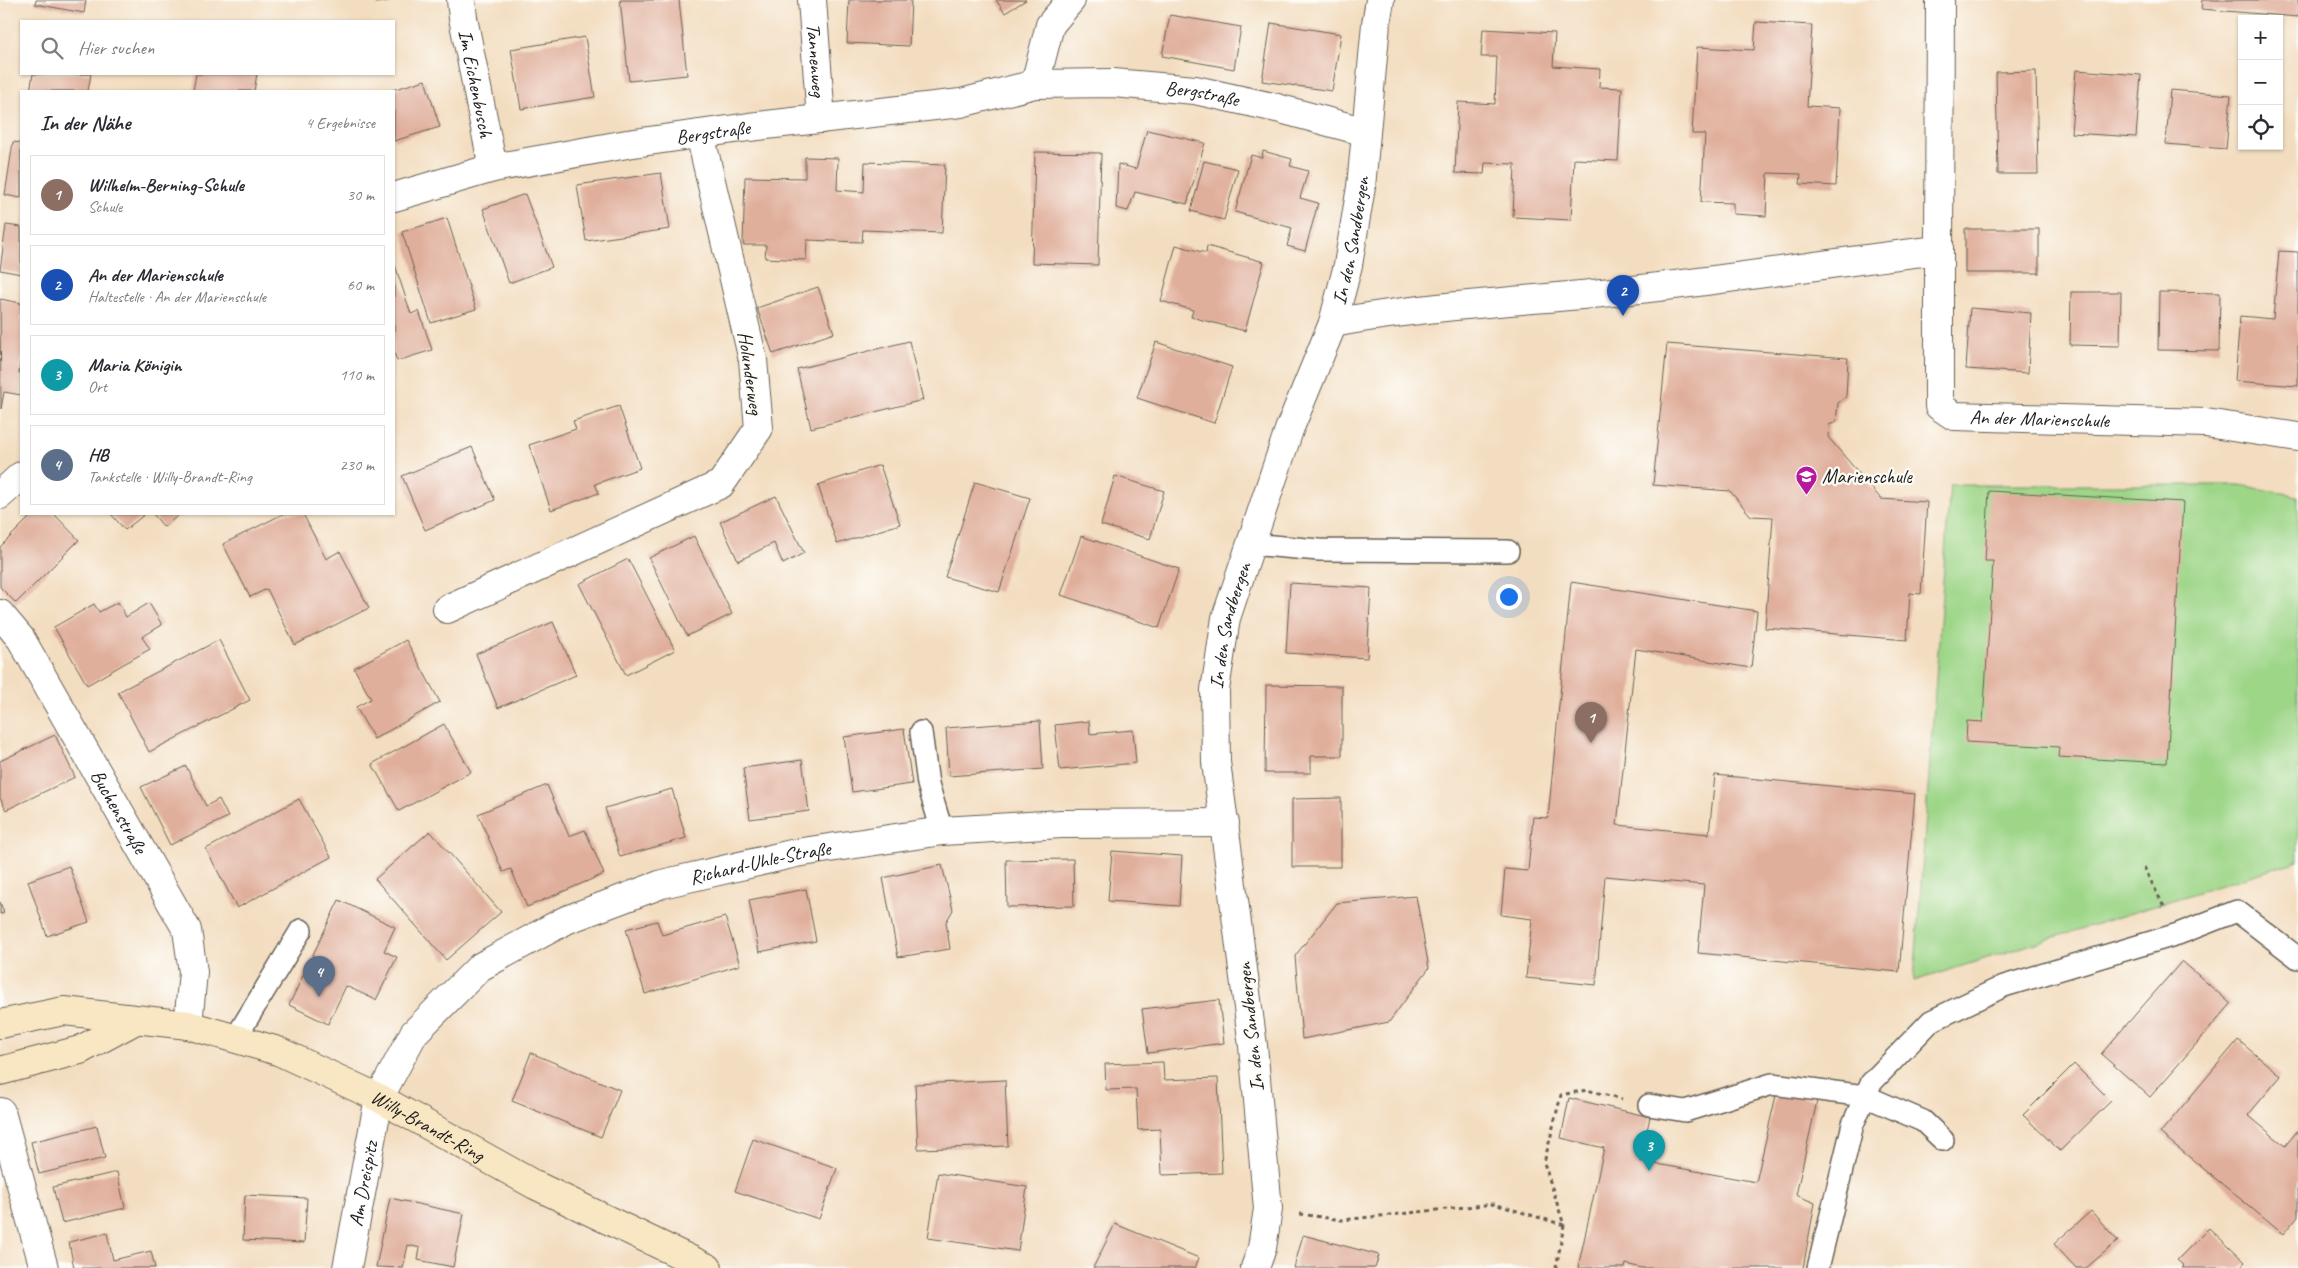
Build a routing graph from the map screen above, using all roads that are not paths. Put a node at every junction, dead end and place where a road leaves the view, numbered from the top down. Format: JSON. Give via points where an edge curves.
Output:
{"nodes":[{"id":1,"x":461,"y":0,"type":"edge"},
{"id":2,"x":812,"y":0,"type":"edge"},
{"id":3,"x":1071,"y":0,"type":"edge"},
{"id":4,"x":1380,"y":0,"type":"edge"},
{"id":5,"x":1940,"y":0,"type":"edge"},
{"id":6,"x":1036,"y":84,"type":"junction"},
{"id":7,"x":821,"y":119,"type":"junction"},
{"id":8,"x":1366,"y":132,"type":"junction"},
{"id":9,"x":700,"y":134,"type":"junction"},
{"id":10,"x":493,"y":168,"type":"junction"},
{"id":11,"x":395,"y":197,"type":"edge"},
{"id":12,"x":1939,"y":250,"type":"junction"},
{"id":13,"x":1333,"y":323,"type":"junction"},
{"id":14,"x":2298,"y":436,"type":"edge"},
{"id":15,"x":20,"y":477,"type":"edge"},
{"id":16,"x":0,"y":495,"type":"edge"},
{"id":17,"x":1250,"y":544,"type":"junction"},
{"id":18,"x":1508,"y":551,"type":"dead end"},
{"id":19,"x":447,"y":609,"type":"dead end"},
{"id":20,"x":0,"y":614,"type":"edge"},
{"id":21,"x":921,"y":732,"type":"dead end"},
{"id":22,"x":1225,"y":823,"type":"junction"},
{"id":23,"x":942,"y":831,"type":"junction"},
{"id":24,"x":301,"y":930,"type":"dead end"},
{"id":25,"x":2298,"y":958,"type":"edge"},
{"id":26,"x":134,"y":1021,"type":"junction"},
{"id":27,"x":0,"y":1024,"type":"edge"},
{"id":28,"x":188,"y":1026,"type":"junction"},
{"id":29,"x":235,"y":1038,"type":"junction"},
{"id":30,"x":0,"y":1071,"type":"edge"},
{"id":31,"x":1865,"y":1096,"type":"junction"},
{"id":32,"x":379,"y":1098,"type":"junction"},
{"id":33,"x":1649,"y":1105,"type":"road end"},
{"id":34,"x":1,"y":1112,"type":"edge"},
{"id":35,"x":1944,"y":1140,"type":"dead end"},
{"id":36,"x":44,"y":1268,"type":"edge"},
{"id":37,"x":347,"y":1268,"type":"edge"},
{"id":38,"x":708,"y":1268,"type":"edge"},
{"id":39,"x":1255,"y":1268,"type":"edge"},
{"id":40,"x":1818,"y":1268,"type":"edge"}],
"edges":[{"from":1,"to":10,"type":"street","name":"Im Eichenbusch"},
{"from":2,"to":7,"type":"street","name":"Tannenweg"},
{"from":3,"to":6,"type":"street","via":[[1050,25]]},
{"from":4,"to":8,"type":"street","name":"In den Sandbergen"},
{"from":5,"to":12,"type":"street","name":"An der Marienschule"},
{"from":6,"to":7,"type":"street","name":"Bergstraße","via":[[961,103]]},
{"from":6,"to":8,"type":"street","name":"Bergstraße","via":[[1112,82],[1195,90]]},
{"from":7,"to":9,"type":"street","name":"Bergstraße"},
{"from":8,"to":13,"type":"street","name":"In den Sandbergen","via":[[1348,265]]},
{"from":9,"to":10,"type":"street","name":"Bergstraße"},
{"from":9,"to":19,"type":"street","name":"Holunderweg","via":[[753,360],[759,428],[721,484]]},
{"from":10,"to":11,"type":"street","name":"Bergstraße"},
{"from":12,"to":13,"type":"street","via":[[1625,290],[1376,315]]},
{"from":12,"to":14,"type":"street","name":"An der Marienschule","via":[[1939,406],[1954,416],[2206,423]]},
{"from":13,"to":17,"type":"street","name":"In den Sandbergen","via":[[1289,430]]},
{"from":15,"to":16,"type":"street"},
{"from":17,"to":18,"type":"lane","via":[[1319,550]]},
{"from":17,"to":22,"type":"street","name":"In den Sandbergen","via":[[1226,618],[1215,690],[1216,762]]},
{"from":20,"to":28,"type":"street","name":"Buchenstraße","via":[[21,639],[187,930],[193,972]]},
{"from":21,"to":23,"type":"lane","via":[[928,784]]},
{"from":22,"to":23,"type":"street","name":"Richard-Uhle-Straße","via":[[1062,824]]},
{"from":22,"to":39,"type":"street","name":"In den Sandbergen","via":[[1253,1046],[1268,1209],[1262,1248]]},
{"from":23,"to":32,"type":"street","name":"Richard-Uhle-Straße","via":[[796,853],[662,884],[566,920],[480,967],[414,1033]]},
{"from":24,"to":29,"type":"lane"},
{"from":25,"to":31,"type":"lane","via":[[2237,911],[2178,934],[2004,986],[1932,1021],[1871,1083]]},
{"from":26,"to":27,"type":"main road","name":"Willy-Brandt-Ring","via":[[64,1011]]},
{"from":26,"to":28,"type":"main road","name":"Willy-Brandt-Ring"},
{"from":26,"to":30,"type":"main road","via":[[80,1050]]},
{"from":28,"to":29,"type":"main road","name":"Willy-Brandt-Ring"},
{"from":29,"to":32,"type":"main road","name":"Willy-Brandt-Ring","via":[[278,1051]]},
{"from":31,"to":33,"type":"lane","via":[[1772,1084],[1685,1111]]},
{"from":31,"to":35,"type":"lane","via":[[1923,1121]]},
{"from":31,"to":40,"type":"lane","via":[[1853,1124]]},
{"from":32,"to":37,"type":"street","name":"Am Dreispitz"},
{"from":32,"to":38,"type":"main road","name":"Willy-Brandt-Ring","via":[[535,1185]]},
{"from":34,"to":36,"type":"street"}]}
